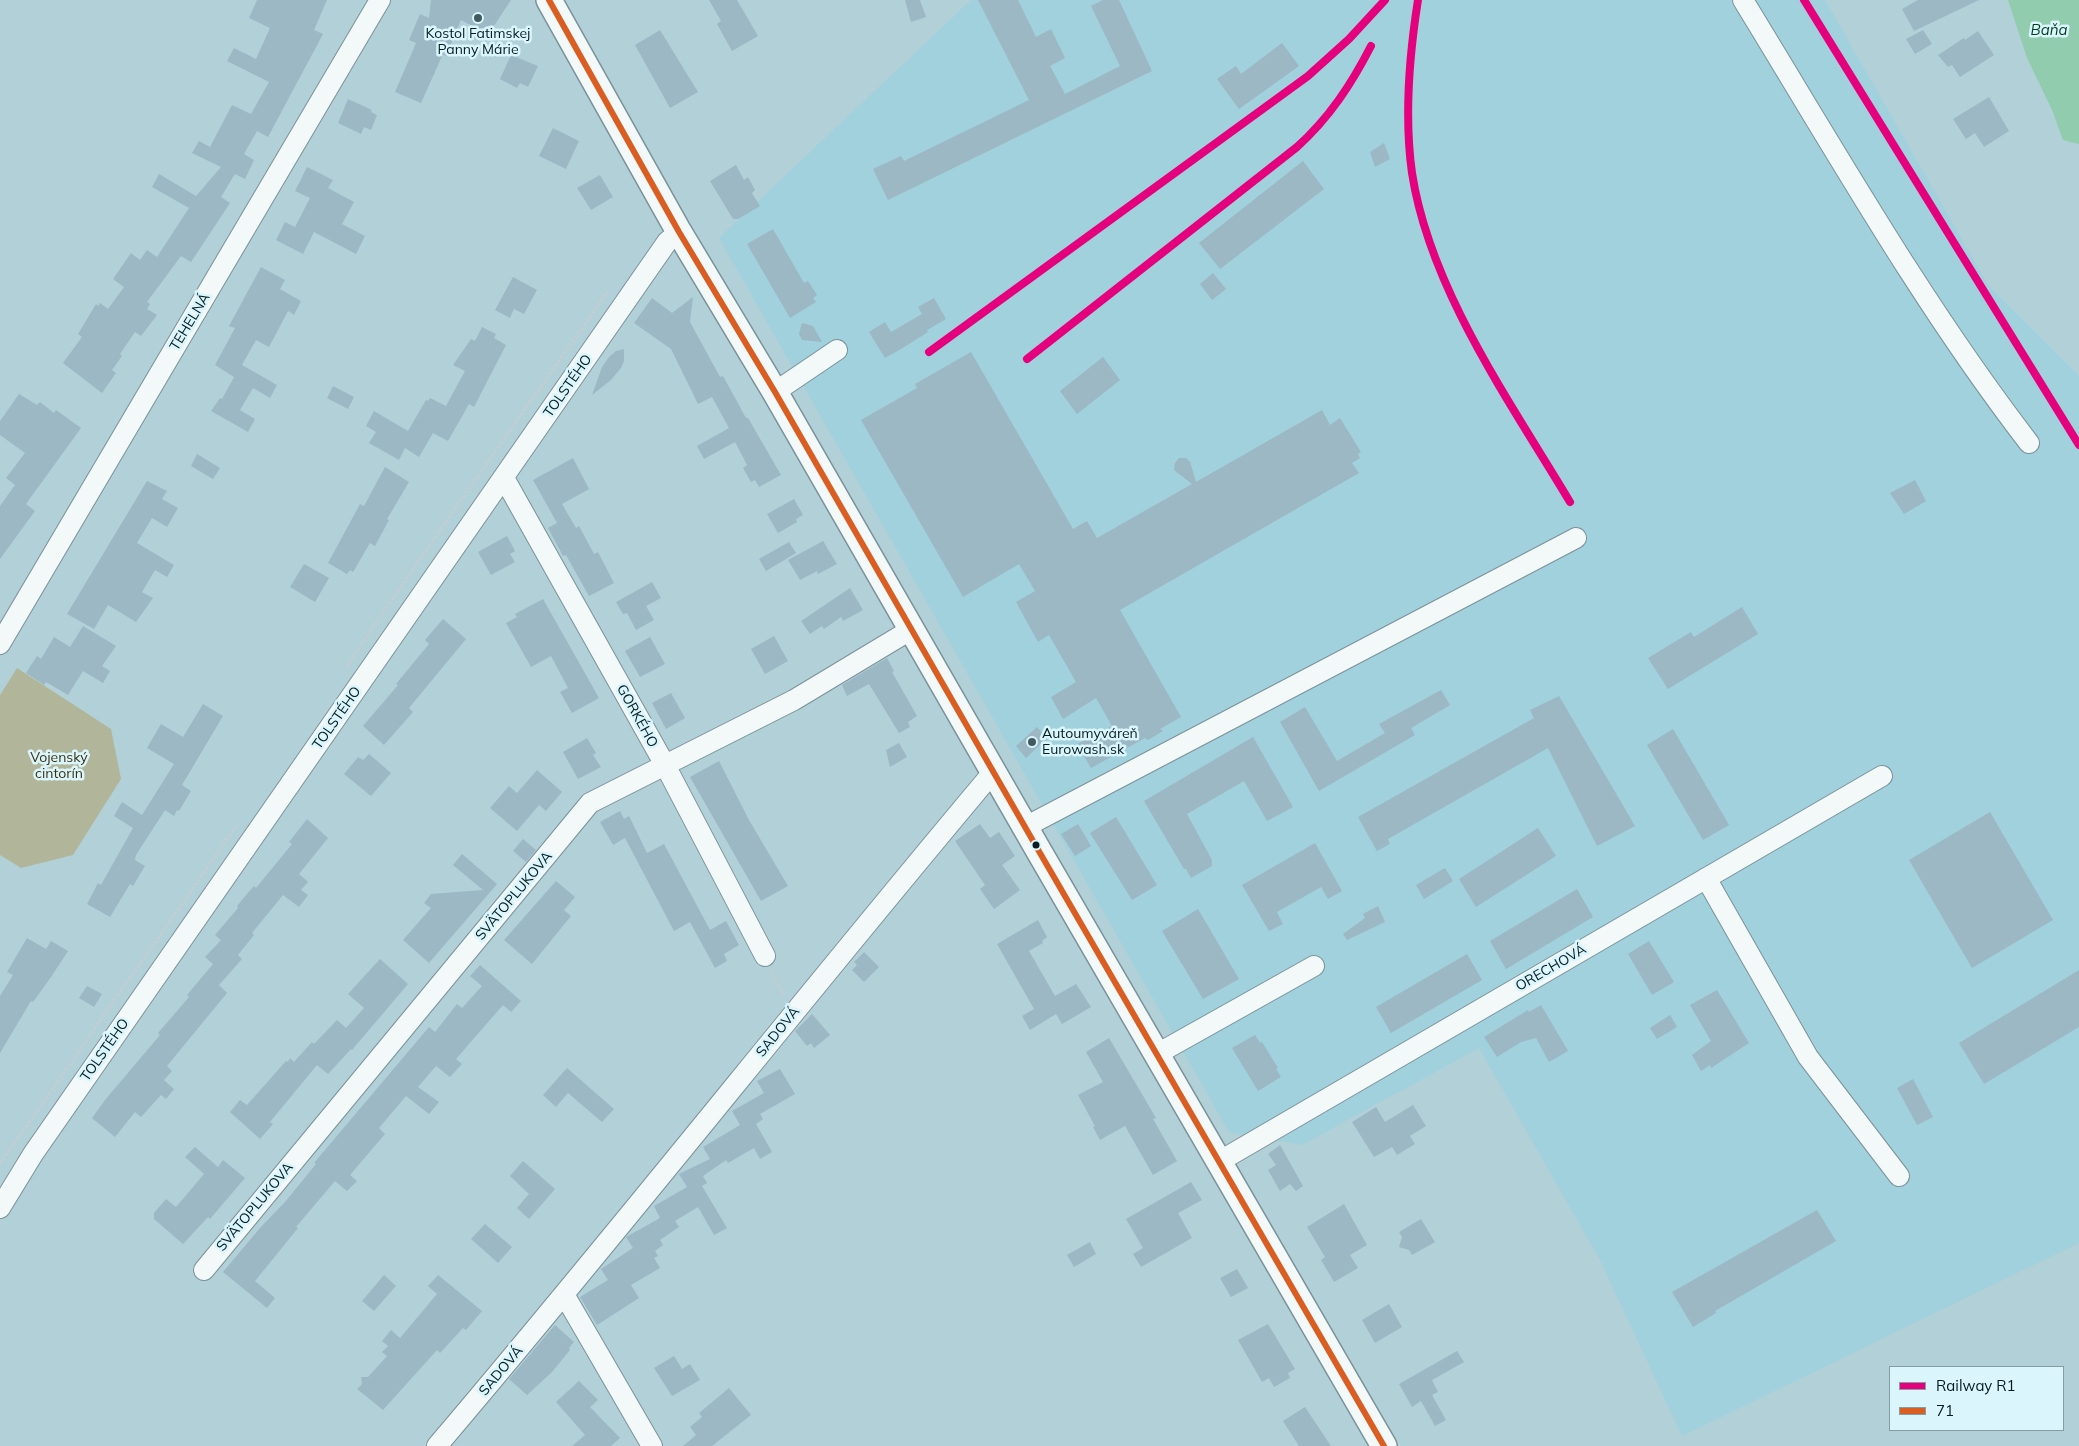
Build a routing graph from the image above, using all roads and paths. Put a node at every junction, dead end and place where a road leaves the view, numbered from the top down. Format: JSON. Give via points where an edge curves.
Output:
{"nodes":[{"id":1,"x":380,"y":0,"type":"edge"},
{"id":2,"x":549,"y":0,"type":"edge"},
{"id":3,"x":1743,"y":0,"type":"edge"},
{"id":4,"x":679,"y":232,"type":"junction"},
{"id":5,"x":612,"y":285,"type":"dead end"},
{"id":6,"x":837,"y":350,"type":"dead end"},
{"id":7,"x":775,"y":392,"type":"junction"},
{"id":8,"x":2029,"y":444,"type":"dead end"},
{"id":9,"x":504,"y":478,"type":"junction"},
{"id":10,"x":1576,"y":538,"type":"dead end"},
{"id":11,"x":912,"y":629,"type":"junction"},
{"id":12,"x":0,"y":644,"type":"edge"},
{"id":13,"x":346,"y":669,"type":"dead end"},
{"id":14,"x":665,"y":765,"type":"junction"},
{"id":15,"x":994,"y":771,"type":"junction"},
{"id":16,"x":1882,"y":776,"type":"dead end"},
{"id":17,"x":239,"y":822,"type":"dead end"},
{"id":18,"x":1025,"y":827,"type":"junction"},
{"id":19,"x":1706,"y":878,"type":"junction"},
{"id":20,"x":764,"y":956,"type":"joint"},
{"id":21,"x":1314,"y":966,"type":"dead end"},
{"id":22,"x":794,"y":1012,"type":"junction"},
{"id":23,"x":1157,"y":1054,"type":"junction"},
{"id":24,"x":1220,"y":1161,"type":"junction"},
{"id":25,"x":0,"y":1164,"type":"edge"},
{"id":26,"x":1900,"y":1176,"type":"dead end"},
{"id":27,"x":0,"y":1208,"type":"edge"},
{"id":28,"x":204,"y":1270,"type":"dead end"},
{"id":29,"x":565,"y":1296,"type":"junction"},
{"id":30,"x":437,"y":1446,"type":"edge"},
{"id":31,"x":652,"y":1446,"type":"edge"},
{"id":32,"x":1384,"y":1446,"type":"edge"}],
"edges":[{"from":1,"to":12,"type":"street","name":"TEHELNÁ"},
{"from":2,"to":4,"type":"main road"},
{"from":3,"to":8,"type":"street","via":[[1931,307]]},
{"from":4,"to":7,"type":"main road"},
{"from":4,"to":9,"type":"street","name":"TOLSTÉHO","via":[[668,242]]},
{"from":5,"to":13,"type":"path"},
{"from":6,"to":7,"type":"street"},
{"from":7,"to":11,"type":"main road"},
{"from":9,"to":14,"type":"street","name":"GORKÉHO"},
{"from":9,"to":27,"type":"street","name":"TOLSTÉHO","via":[[33,1154]]},
{"from":10,"to":18,"type":"street"},
{"from":11,"to":14,"type":"street","name":"SVÄTOPLUKOVA","via":[[794,700]]},
{"from":11,"to":15,"type":"main road"},
{"from":14,"to":20,"type":"street","name":"GORKÉHO"},
{"from":14,"to":28,"type":"street","name":"SVÄTOPLUKOVA","via":[[590,803]]},
{"from":15,"to":18,"type":"main road"},
{"from":15,"to":22,"type":"street","name":"SADOVÁ"},
{"from":16,"to":19,"type":"street","name":"ORECHOVÁ"},
{"from":17,"to":25,"type":"path"},
{"from":18,"to":23,"type":"main road"},
{"from":19,"to":24,"type":"street","name":"ORECHOVÁ"},
{"from":19,"to":26,"type":"street","via":[[1808,1057]]},
{"from":20,"to":22,"type":"path"},
{"from":21,"to":23,"type":"street"},
{"from":22,"to":29,"type":"street","name":"SADOVÁ"},
{"from":23,"to":24,"type":"main road"},
{"from":24,"to":32,"type":"main road"},
{"from":29,"to":30,"type":"street","name":"SADOVÁ"},
{"from":29,"to":31,"type":"street"}]}
